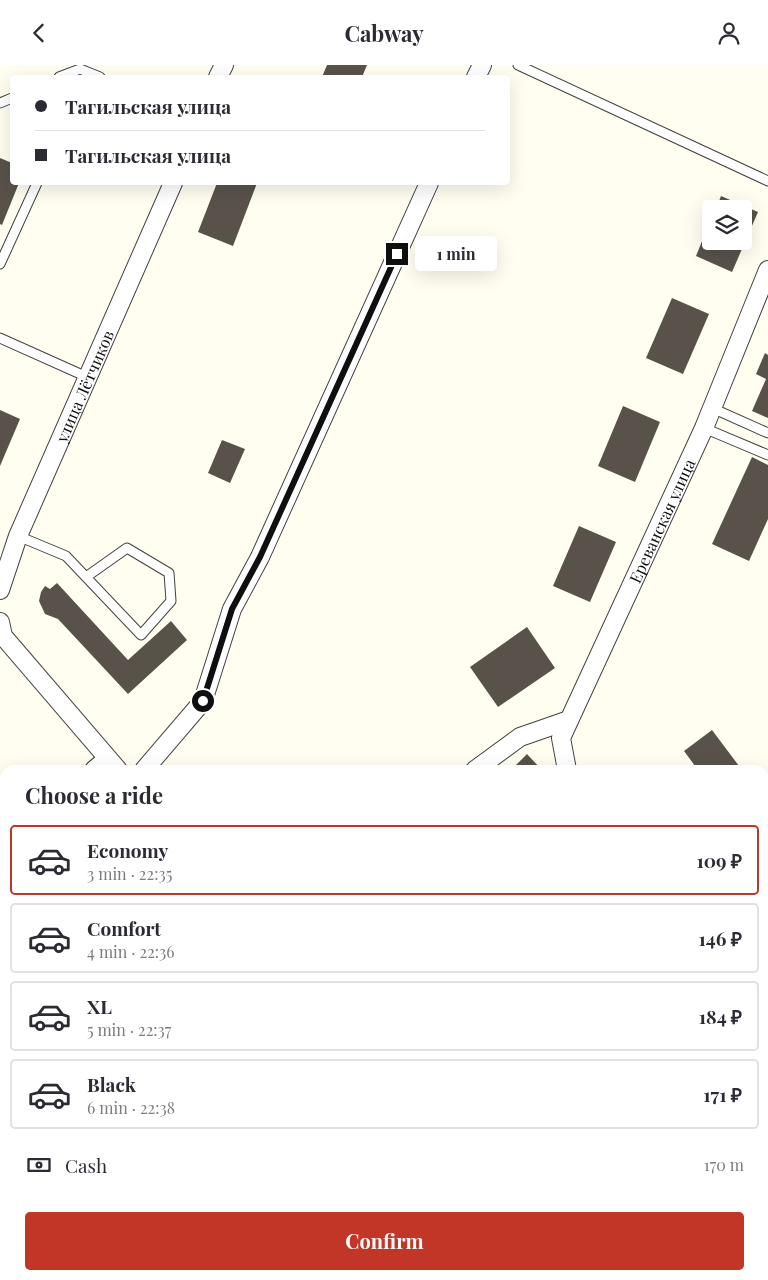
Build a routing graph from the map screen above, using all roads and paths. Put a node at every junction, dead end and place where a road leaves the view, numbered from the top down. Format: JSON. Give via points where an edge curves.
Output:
{"nodes":[{"id":1,"x":518,"y":65,"type":"edge"},
{"id":2,"x":64,"y":75,"type":"edge"},
{"id":3,"x":95,"y":75,"type":"edge"},
{"id":4,"x":768,"y":181,"type":"edge"},
{"id":5,"x":36,"y":185,"type":"edge"},
{"id":6,"x":171,"y":185,"type":"edge"},
{"id":7,"x":428,"y":185,"type":"edge"},
{"id":8,"x":0,"y":264,"type":"edge"},
{"id":9,"x":768,"y":270,"type":"edge"},
{"id":10,"x":0,"y":338,"type":"edge"},
{"id":11,"x":88,"y":377,"type":"junction"},
{"id":12,"x":712,"y":407,"type":"junction"},
{"id":13,"x":704,"y":428,"type":"junction"},
{"id":14,"x":768,"y":433,"type":"edge"},
{"id":15,"x":768,"y":455,"type":"edge"},
{"id":16,"x":18,"y":536,"type":"junction"},
{"id":17,"x":86,"y":577,"type":"junction"},
{"id":18,"x":0,"y":590,"type":"edge"},
{"id":19,"x":0,"y":621,"type":"edge"},
{"id":20,"x":569,"y":720,"type":"junction"},
{"id":21,"x":105,"y":765,"type":"edge"},
{"id":22,"x":148,"y":765,"type":"edge"},
{"id":23,"x":482,"y":765,"type":"edge"},
{"id":24,"x":566,"y":765,"type":"edge"}],
"edges":[{"from":1,"to":4,"type":"lane"},
{"from":2,"to":3,"type":"lane","via":[[80,69]]},
{"from":5,"to":8,"type":"lane"},
{"from":6,"to":11,"type":"street","name":"улица Лётчиков"},
{"from":7,"to":22,"type":"street","via":[[260,557],[232,609],[203,701]]},
{"from":9,"to":12,"type":"street","name":"Ереванская улица"},
{"from":10,"to":11,"type":"lane"},
{"from":11,"to":16,"type":"street","name":"улица Лётчиков"},
{"from":12,"to":13,"type":"street","name":"Ереванская улица"},
{"from":12,"to":14,"type":"lane"},
{"from":13,"to":15,"type":"lane"},
{"from":13,"to":20,"type":"street","name":"Ереванская улица"},
{"from":16,"to":17,"type":"lane","via":[[66,556]]},
{"from":16,"to":18,"type":"street","name":"улица Лётчиков"},
{"from":17,"to":17,"type":"lane","via":[[141,635],[171,601],[169,573],[127,548]]},
{"from":19,"to":21,"type":"street","via":[[3,636]]},
{"from":20,"to":23,"type":"street","via":[[520,737]]},
{"from":20,"to":24,"type":"street","name":"Ереванская улица","via":[[561,739]]}]}
